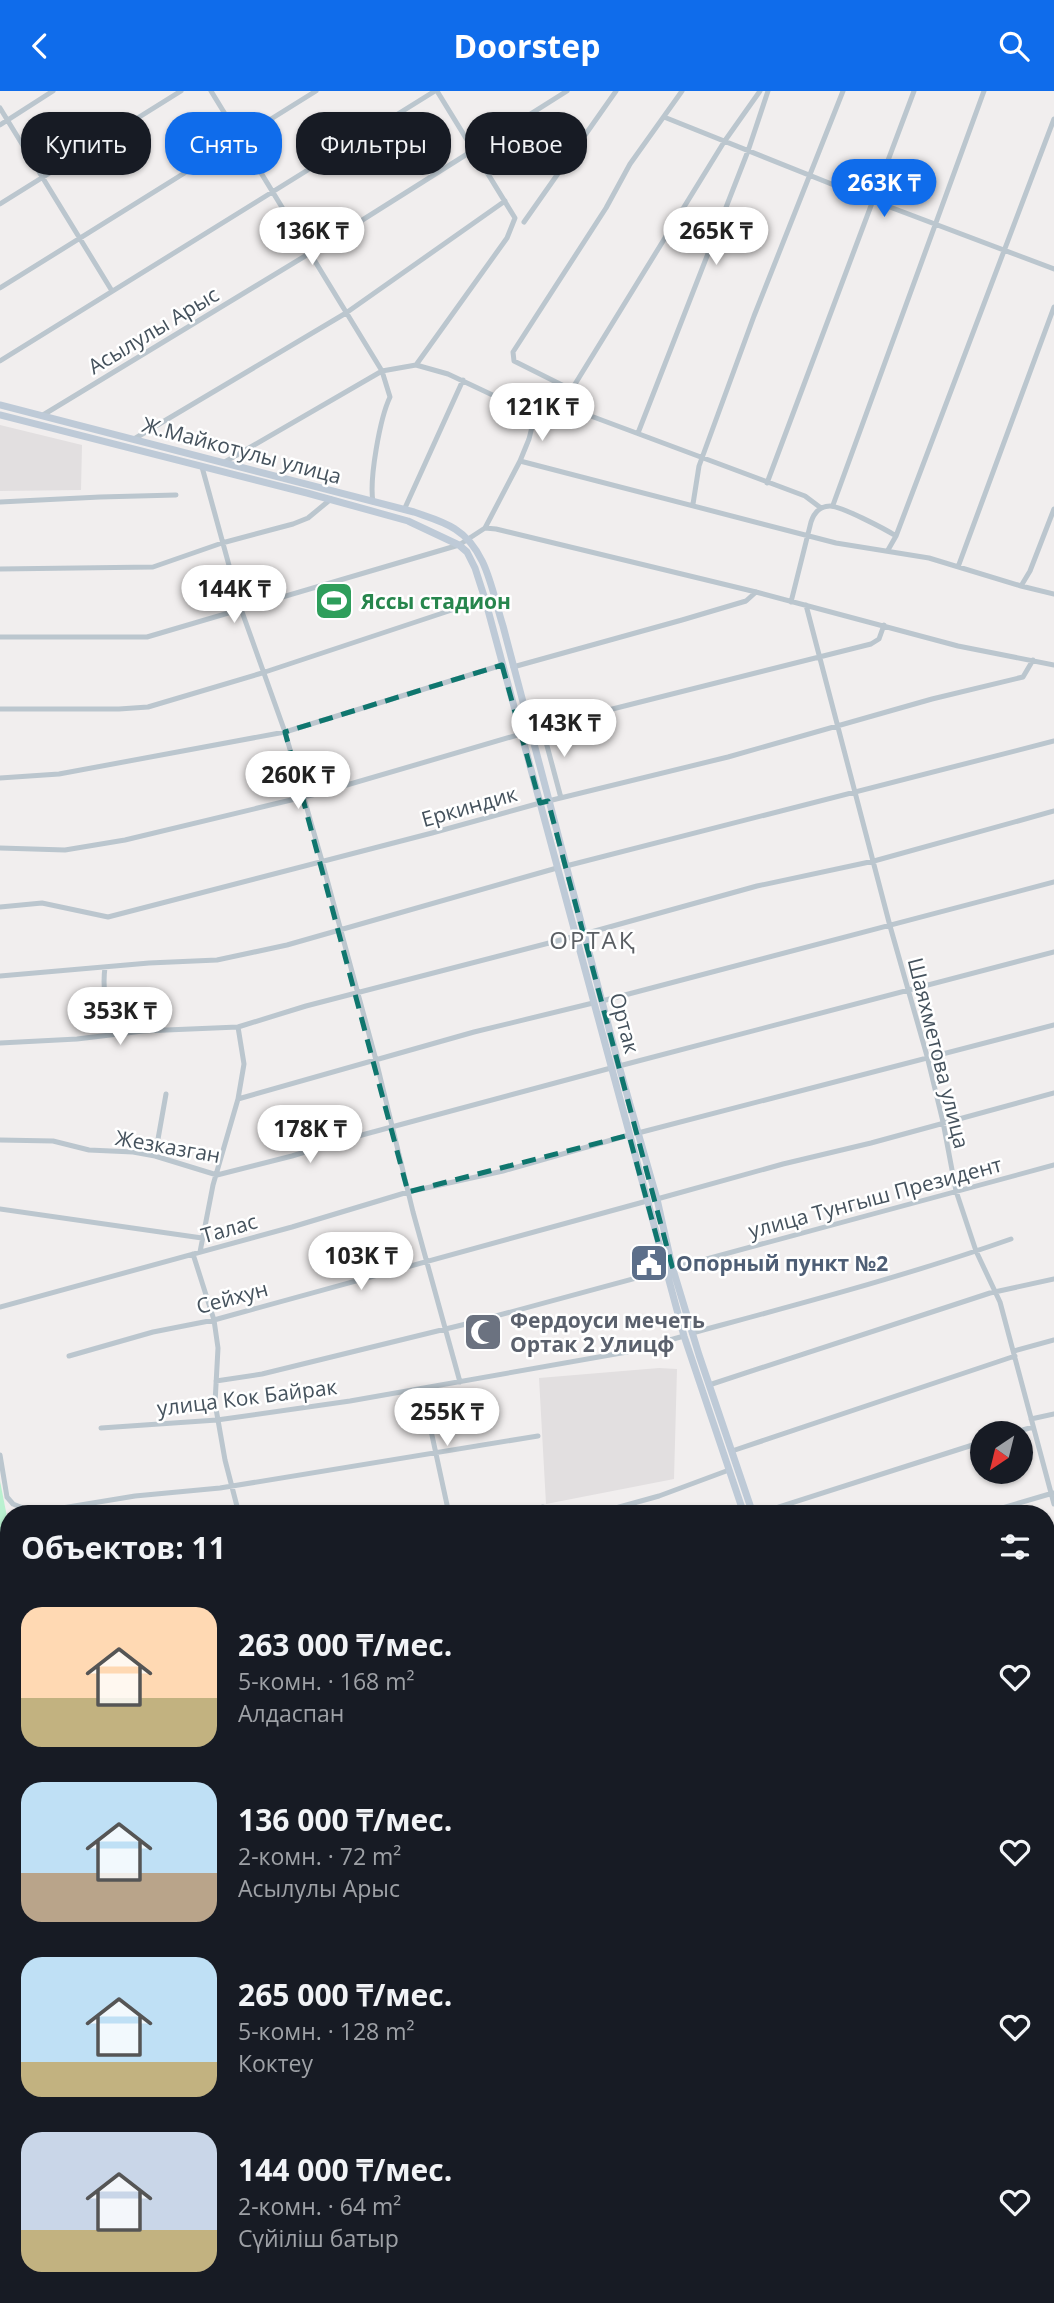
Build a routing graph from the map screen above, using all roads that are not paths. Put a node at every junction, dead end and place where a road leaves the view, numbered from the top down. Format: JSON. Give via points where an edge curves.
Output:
{"nodes":[{"id":1,"x":53,"y":91,"type":"edge"},
{"id":2,"x":181,"y":91,"type":"edge"},
{"id":3,"x":211,"y":91,"type":"edge"},
{"id":4,"x":316,"y":91,"type":"edge"},
{"id":5,"x":436,"y":91,"type":"edge"},
{"id":6,"x":567,"y":91,"type":"edge"},
{"id":7,"x":616,"y":91,"type":"edge"},
{"id":8,"x":682,"y":91,"type":"edge"},
{"id":9,"x":760,"y":91,"type":"edge"},
{"id":10,"x":768,"y":91,"type":"edge"},
{"id":11,"x":843,"y":91,"type":"edge"},
{"id":12,"x":914,"y":91,"type":"edge"},
{"id":13,"x":984,"y":91,"type":"edge"},
{"id":14,"x":0,"y":108,"type":"edge"},
{"id":15,"x":224,"y":112,"type":"edge"},
{"id":16,"x":282,"y":112,"type":"edge"},
{"id":17,"x":534,"y":112,"type":"edge"},
{"id":18,"x":664,"y":117,"type":"junction"},
{"id":19,"x":1054,"y":119,"type":"edge"},
{"id":20,"x":7,"y":120,"type":"junction"},
{"id":21,"x":0,"y":125,"type":"edge"},
{"id":22,"x":465,"y":136,"type":"edge"},
{"id":23,"x":724,"y":142,"type":"junction"},
{"id":24,"x":748,"y":151,"type":"junction"},
{"id":25,"x":465,"y":156,"type":"edge"},
{"id":26,"x":181,"y":175,"type":"edge"},
{"id":27,"x":262,"y":175,"type":"edge"},
{"id":28,"x":489,"y":175,"type":"edge"},
{"id":29,"x":810,"y":176,"type":"junction"},
{"id":30,"x":42,"y":178,"type":"junction"},
{"id":31,"x":272,"y":192,"type":"junction"},
{"id":32,"x":505,"y":201,"type":"junction"},
{"id":33,"x":874,"y":201,"type":"junction"},
{"id":34,"x":0,"y":205,"type":"edge"},
{"id":35,"x":524,"y":222,"type":"dead end"},
{"id":36,"x":937,"y":223,"type":"junction"},
{"id":37,"x":80,"y":238,"type":"junction"},
{"id":38,"x":1005,"y":250,"type":"junction"},
{"id":39,"x":310,"y":253,"type":"junction"},
{"id":40,"x":1054,"y":269,"type":"edge"},
{"id":41,"x":0,"y":288,"type":"edge"},
{"id":42,"x":113,"y":291,"type":"junction"},
{"id":43,"x":1054,"y":307,"type":"edge"},
{"id":44,"x":346,"y":313,"type":"junction"},
{"id":45,"x":0,"y":361,"type":"edge"},
{"id":46,"x":416,"y":365,"type":"junction"},
{"id":47,"x":382,"y":371,"type":"junction"},
{"id":48,"x":463,"y":380,"type":"junction"},
{"id":49,"x":572,"y":390,"type":"junction"},
{"id":50,"x":0,"y":405,"type":"edge"},
{"id":51,"x":564,"y":406,"type":"junction"},
{"id":52,"x":0,"y":415,"type":"edge"},
{"id":53,"x":535,"y":415,"type":"junction"},
{"id":54,"x":40,"y":417,"type":"junction"},
{"id":55,"x":638,"y":433,"type":"junction"},
{"id":56,"x":134,"y":439,"type":"junction"},
{"id":57,"x":704,"y":459,"type":"junction"},
{"id":58,"x":520,"y":461,"type":"junction"},
{"id":59,"x":223,"y":463,"type":"junction"},
{"id":60,"x":202,"y":467,"type":"junction"},
{"id":61,"x":263,"y":478,"type":"junction"},
{"id":62,"x":767,"y":483,"type":"junction"},
{"id":63,"x":176,"y":495,"type":"dead end"},
{"id":64,"x":331,"y":499,"type":"junction"},
{"id":65,"x":0,"y":502,"type":"edge"},
{"id":66,"x":373,"y":502,"type":"junction"},
{"id":67,"x":694,"y":504,"type":"junction"},
{"id":68,"x":833,"y":505,"type":"junction"},
{"id":69,"x":821,"y":508,"type":"junction"},
{"id":70,"x":1054,"y":509,"type":"edge"},
{"id":71,"x":404,"y":510,"type":"junction"},
{"id":72,"x":485,"y":528,"type":"junction"},
{"id":73,"x":897,"y":532,"type":"junction"},
{"id":74,"x":808,"y":534,"type":"junction"},
{"id":75,"x":469,"y":540,"type":"junction"},
{"id":76,"x":222,"y":543,"type":"junction"},
{"id":77,"x":459,"y":545,"type":"junction"},
{"id":78,"x":888,"y":549,"type":"junction"},
{"id":79,"x":958,"y":567,"type":"junction"},
{"id":80,"x":0,"y":569,"type":"edge"},
{"id":81,"x":1021,"y":586,"type":"junction"},
{"id":82,"x":756,"y":592,"type":"junction"},
{"id":83,"x":1054,"y":594,"type":"edge"},
{"id":84,"x":485,"y":600,"type":"junction"},
{"id":85,"x":791,"y":602,"type":"junction"},
{"id":86,"x":806,"y":605,"type":"junction"},
{"id":87,"x":241,"y":609,"type":"junction"},
{"id":88,"x":884,"y":625,"type":"junction"},
{"id":89,"x":0,"y":637,"type":"edge"},
{"id":90,"x":819,"y":657,"type":"junction"},
{"id":91,"x":1033,"y":660,"type":"junction"},
{"id":92,"x":502,"y":665,"type":"junction"},
{"id":93,"x":1054,"y":665,"type":"edge"},
{"id":94,"x":513,"y":667,"type":"junction"},
{"id":95,"x":262,"y":673,"type":"junction"},
{"id":96,"x":0,"y":709,"type":"edge"},
{"id":97,"x":837,"y":726,"type":"junction"},
{"id":98,"x":542,"y":727,"type":"junction"},
{"id":99,"x":529,"y":730,"type":"junction"},
{"id":100,"x":285,"y":731,"type":"junction"},
{"id":101,"x":521,"y":734,"type":"junction"},
{"id":102,"x":1054,"y":741,"type":"edge"},
{"id":103,"x":0,"y":778,"type":"edge"},
{"id":104,"x":856,"y":793,"type":"junction"},
{"id":105,"x":304,"y":796,"type":"junction"},
{"id":106,"x":561,"y":797,"type":"junction"},
{"id":107,"x":544,"y":802,"type":"junction"},
{"id":108,"x":1054,"y":811,"type":"edge"},
{"id":109,"x":0,"y":848,"type":"edge"},
{"id":110,"x":322,"y":861,"type":"junction"},
{"id":111,"x":874,"y":861,"type":"junction"},
{"id":112,"x":566,"y":866,"type":"junction"},
{"id":113,"x":557,"y":868,"type":"junction"},
{"id":114,"x":1054,"y":882,"type":"edge"},
{"id":115,"x":0,"y":907,"type":"edge"},
{"id":116,"x":890,"y":926,"type":"junction"},
{"id":117,"x":340,"y":930,"type":"junction"},
{"id":118,"x":580,"y":935,"type":"junction"},
{"id":119,"x":1054,"y":952,"type":"edge"},
{"id":120,"x":105,"y":967,"type":"junction"},
{"id":121,"x":0,"y":976,"type":"edge"},
{"id":122,"x":908,"y":991,"type":"junction"},
{"id":123,"x":356,"y":993,"type":"junction"},
{"id":124,"x":597,"y":1002,"type":"junction"},
{"id":125,"x":1054,"y":1025,"type":"edge"},
{"id":126,"x":239,"y":1027,"type":"junction"},
{"id":127,"x":116,"y":1034,"type":"junction"},
{"id":128,"x":0,"y":1043,"type":"edge"},
{"id":129,"x":927,"y":1056,"type":"junction"},
{"id":130,"x":376,"y":1060,"type":"junction"},
{"id":131,"x":615,"y":1067,"type":"junction"},
{"id":132,"x":1054,"y":1093,"type":"edge"},
{"id":133,"x":166,"y":1094,"type":"dead end"},
{"id":134,"x":238,"y":1099,"type":"junction"},
{"id":135,"x":943,"y":1122,"type":"junction"},
{"id":136,"x":392,"y":1128,"type":"junction"},
{"id":137,"x":633,"y":1134,"type":"junction"},
{"id":138,"x":0,"y":1140,"type":"edge"},
{"id":139,"x":155,"y":1156,"type":"junction"},
{"id":140,"x":1054,"y":1165,"type":"edge"},
{"id":141,"x":217,"y":1175,"type":"junction"},
{"id":142,"x":956,"y":1191,"type":"junction"},
{"id":143,"x":408,"y":1192,"type":"junction"},
{"id":144,"x":657,"y":1199,"type":"junction"},
{"id":145,"x":647,"y":1201,"type":"junction"},
{"id":146,"x":0,"y":1209,"type":"edge"},
{"id":147,"x":202,"y":1238,"type":"junction"},
{"id":148,"x":1011,"y":1239,"type":"dead end"},
{"id":149,"x":976,"y":1251,"type":"junction"},
{"id":150,"x":197,"y":1253,"type":"junction"},
{"id":151,"x":426,"y":1261,"type":"junction"},
{"id":152,"x":669,"y":1267,"type":"junction"},
{"id":153,"x":1054,"y":1279,"type":"edge"},
{"id":154,"x":997,"y":1293,"type":"junction"},
{"id":155,"x":0,"y":1307,"type":"edge"},
{"id":156,"x":214,"y":1320,"type":"junction"},
{"id":157,"x":445,"y":1328,"type":"junction"},
{"id":158,"x":688,"y":1334,"type":"junction"},
{"id":159,"x":1054,"y":1340,"type":"edge"},
{"id":160,"x":1014,"y":1354,"type":"junction"},
{"id":161,"x":69,"y":1356,"type":"dead end"},
{"id":162,"x":216,"y":1381,"type":"junction"},
{"id":163,"x":460,"y":1382,"type":"junction"},
{"id":164,"x":709,"y":1385,"type":"junction"},
{"id":165,"x":422,"y":1389,"type":"junction"},
{"id":166,"x":1054,"y":1414,"type":"edge"},
{"id":167,"x":1031,"y":1419,"type":"joint"},
{"id":168,"x":217,"y":1420,"type":"junction"},
{"id":169,"x":1033,"y":1427,"type":"edge"},
{"id":170,"x":101,"y":1428,"type":"dead end"},
{"id":171,"x":538,"y":1436,"type":"dead end"},
{"id":172,"x":970,"y":1446,"type":"edge"},
{"id":173,"x":732,"y":1451,"type":"junction"},
{"id":174,"x":435,"y":1454,"type":"junction"},
{"id":175,"x":0,"y":1455,"type":"edge"},
{"id":176,"x":729,"y":1470,"type":"junction"},
{"id":177,"x":231,"y":1486,"type":"junction"},
{"id":178,"x":1053,"y":1493,"type":"edge"},
{"id":179,"x":1054,"y":1504,"type":"edge"},
{"id":180,"x":14,"y":1505,"type":"edge"},
{"id":181,"x":84,"y":1505,"type":"edge"},
{"id":182,"x":236,"y":1505,"type":"edge"},
{"id":183,"x":447,"y":1505,"type":"edge"},
{"id":184,"x":626,"y":1505,"type":"edge"},
{"id":185,"x":741,"y":1505,"type":"edge"},
{"id":186,"x":752,"y":1505,"type":"edge"},
{"id":187,"x":783,"y":1505,"type":"edge"},
{"id":188,"x":1012,"y":1505,"type":"edge"}],
"edges":[{"from":1,"to":20,"type":"street"},
{"from":2,"to":30,"type":"street"},
{"from":3,"to":15,"type":"street"},
{"from":4,"to":16,"type":"street"},
{"from":5,"to":22,"type":"street"},
{"from":5,"to":31,"type":"street"},
{"from":6,"to":17,"type":"street","name":"Асылулы Арыс"},
{"from":7,"to":35,"type":"street"},
{"from":8,"to":18,"type":"street"},
{"from":9,"to":23,"type":"street"},
{"from":10,"to":24,"type":"street"},
{"from":11,"to":29,"type":"street"},
{"from":12,"to":33,"type":"street"},
{"from":13,"to":36,"type":"street"},
{"from":14,"to":20,"type":"street"},
{"from":18,"to":23,"type":"street"},
{"from":18,"to":49,"type":"street","via":[[513,352],[514,361]]},
{"from":19,"to":38,"type":"street"},
{"from":20,"to":21,"type":"street"},
{"from":20,"to":30,"type":"street"},
{"from":23,"to":24,"type":"street"},
{"from":23,"to":49,"type":"street"},
{"from":24,"to":29,"type":"street"},
{"from":24,"to":55,"type":"street"},
{"from":25,"to":39,"type":"street","name":"Асылулы Арыс"},
{"from":26,"to":37,"type":"street"},
{"from":27,"to":31,"type":"street"},
{"from":28,"to":32,"type":"street"},
{"from":29,"to":33,"type":"street"},
{"from":29,"to":57,"type":"street"},
{"from":30,"to":34,"type":"street"},
{"from":30,"to":37,"type":"street"},
{"from":31,"to":39,"type":"street"},
{"from":31,"to":42,"type":"street"},
{"from":32,"to":44,"type":"street"},
{"from":32,"to":46,"type":"street","via":[[515,218],[507,238]]},
{"from":33,"to":36,"type":"street"},
{"from":33,"to":62,"type":"street"},
{"from":36,"to":38,"type":"street"},
{"from":36,"to":68,"type":"street"},
{"from":37,"to":41,"type":"street"},
{"from":37,"to":42,"type":"street"},
{"from":38,"to":40,"type":"street"},
{"from":38,"to":73,"type":"street"},
{"from":39,"to":44,"type":"street"},
{"from":39,"to":54,"type":"street","name":"Асылулы Арыс"},
{"from":42,"to":45,"type":"street"},
{"from":43,"to":79,"type":"street"},
{"from":44,"to":47,"type":"street"},
{"from":44,"to":56,"type":"street"},
{"from":46,"to":47,"type":"street"},
{"from":46,"to":48,"type":"street"},
{"from":47,"to":59,"type":"street"},
{"from":47,"to":66,"type":"street","via":[[390,397],[383,411],[370,488]]},
{"from":48,"to":53,"type":"street"},
{"from":48,"to":71,"type":"street"},
{"from":49,"to":51,"type":"street"},
{"from":50,"to":54,"type":"street","name":"Ж.Майкотулы улица"},
{"from":51,"to":53,"type":"street","via":[[548,419]]},
{"from":51,"to":55,"type":"street"},
{"from":52,"to":60,"type":"street","name":"Ж.Майкотулы улица"},
{"from":53,"to":58,"type":"street"},
{"from":54,"to":56,"type":"street","name":"Ж.Майкотулы улица"},
{"from":55,"to":57,"type":"street"},
{"from":56,"to":59,"type":"street","name":"Ж.Майкотулы улица"},
{"from":57,"to":62,"type":"street"},
{"from":57,"to":67,"type":"street"},
{"from":58,"to":67,"type":"street"},
{"from":58,"to":72,"type":"street"},
{"from":59,"to":61,"type":"street","name":"Ж.Майкотулы улица"},
{"from":60,"to":61,"type":"street","name":"Ж.Майкотулы улица"},
{"from":60,"to":76,"type":"street"},
{"from":61,"to":64,"type":"street","name":"Ж.Майкотулы улица"},
{"from":61,"to":66,"type":"street","name":"Ж.Майкотулы улица"},
{"from":62,"to":69,"type":"street","via":[[805,496]]},
{"from":63,"to":65,"type":"street"},
{"from":64,"to":76,"type":"street","via":[[308,518]]},
{"from":64,"to":77,"type":"street","name":"Ж.Майкотулы улица","via":[[408,521]]},
{"from":66,"to":71,"type":"street","name":"Ж.Майкотулы улица"},
{"from":67,"to":74,"type":"street"},
{"from":68,"to":69,"type":"street"},
{"from":68,"to":73,"type":"street"},
{"from":69,"to":74,"type":"street"},
{"from":70,"to":81,"type":"street"},
{"from":71,"to":75,"type":"street","name":"Ж.Майкотулы улица","via":[[442,522]]},
{"from":72,"to":75,"type":"street"},
{"from":72,"to":82,"type":"street"},
{"from":73,"to":78,"type":"street"},
{"from":74,"to":78,"type":"street","via":[[836,543]]},
{"from":74,"to":85,"type":"street"},
{"from":75,"to":77,"type":"street"},
{"from":75,"to":94,"type":"street","name":"Ортак","via":[[484,564]]},
{"from":76,"to":80,"type":"street","via":[[153,567]]},
{"from":76,"to":87,"type":"street"},
{"from":77,"to":84,"type":"street","name":"Ортак","via":[[475,568]]},
{"from":77,"to":87,"type":"street"},
{"from":78,"to":79,"type":"street"},
{"from":79,"to":81,"type":"street"},
{"from":81,"to":83,"type":"street"},
{"from":82,"to":85,"type":"street"},
{"from":82,"to":94,"type":"street","via":[[746,601]]},
{"from":84,"to":92,"type":"street","name":"Ортак"},
{"from":84,"to":95,"type":"street"},
{"from":85,"to":86,"type":"street"},
{"from":86,"to":88,"type":"street"},
{"from":86,"to":90,"type":"street","name":"Шаяхметова улица"},
{"from":87,"to":89,"type":"street","via":[[147,637]]},
{"from":87,"to":95,"type":"street"},
{"from":88,"to":90,"type":"street","via":[[879,639],[871,643]]},
{"from":88,"to":91,"type":"street","via":[[958,646]]},
{"from":90,"to":97,"type":"street","name":"Шаяхметова улица"},
{"from":90,"to":98,"type":"street"},
{"from":91,"to":93,"type":"street"},
{"from":91,"to":97,"type":"street","name":"Еркиндик","via":[[1023,677]]},
{"from":92,"to":100,"type":"street"},
{"from":92,"to":101,"type":"street","name":"Ортак"},
{"from":94,"to":99,"type":"street","name":"Ортак"},
{"from":95,"to":96,"type":"street","via":[[148,707]]},
{"from":95,"to":100,"type":"street"},
{"from":97,"to":104,"type":"street","name":"Шаяхметова улица"},
{"from":97,"to":106,"type":"street","name":"Еркиндик"},
{"from":98,"to":99,"type":"street"},
{"from":98,"to":106,"type":"street"},
{"from":99,"to":107,"type":"street","name":"Ортак"},
{"from":100,"to":103,"type":"street","via":[[59,774]]},
{"from":100,"to":105,"type":"street"},
{"from":101,"to":105,"type":"street"},
{"from":101,"to":107,"type":"street","name":"Ортак"},
{"from":102,"to":104,"type":"street"},
{"from":104,"to":111,"type":"street","name":"Шаяхметова улица"},
{"from":104,"to":112,"type":"street"},
{"from":105,"to":109,"type":"street","via":[[125,840],[65,850]]},
{"from":105,"to":110,"type":"street"},
{"from":106,"to":107,"type":"street","name":"Еркиндик"},
{"from":107,"to":110,"type":"street","name":"Еркиндик"},
{"from":107,"to":112,"type":"street","name":"Ортак"},
{"from":107,"to":113,"type":"street","name":"Ортак"},
{"from":108,"to":111,"type":"street"},
{"from":110,"to":115,"type":"street","name":"Еркиндик","via":[[108,917],[42,902]]},
{"from":110,"to":117,"type":"street"},
{"from":111,"to":116,"type":"street","name":"Шаяхметова улица"},
{"from":111,"to":118,"type":"street"},
{"from":112,"to":118,"type":"street","name":"Ортак"},
{"from":113,"to":117,"type":"street"},
{"from":113,"to":118,"type":"street","name":"Ортак"},
{"from":114,"to":116,"type":"street"},
{"from":116,"to":122,"type":"street","name":"Шаяхметова улица"},
{"from":116,"to":124,"type":"street"},
{"from":117,"to":120,"type":"street","via":[[218,960]]},
{"from":117,"to":123,"type":"street"},
{"from":118,"to":123,"type":"street"},
{"from":118,"to":124,"type":"street","name":"Ортак"},
{"from":119,"to":122,"type":"street","name":"Жезказган"},
{"from":120,"to":121,"type":"street"},
{"from":120,"to":127,"type":"street","via":[[108,1017]]},
{"from":122,"to":129,"type":"street","name":"Шаяхметова улица"},
{"from":122,"to":131,"type":"street","name":"Жезказган"},
{"from":123,"to":126,"type":"street"},
{"from":123,"to":130,"type":"street"},
{"from":124,"to":130,"type":"street"},
{"from":124,"to":131,"type":"street","name":"Ортак"},
{"from":125,"to":129,"type":"street","name":"Талас"},
{"from":126,"to":127,"type":"street"},
{"from":126,"to":134,"type":"street","via":[[244,1064]]},
{"from":127,"to":128,"type":"street"},
{"from":129,"to":135,"type":"street","name":"Шаяхметова улица"},
{"from":129,"to":137,"type":"street","name":"Талас"},
{"from":130,"to":134,"type":"street"},
{"from":130,"to":136,"type":"street"},
{"from":131,"to":136,"type":"street","name":"Жезказган"},
{"from":131,"to":137,"type":"street","name":"Ортак"},
{"from":132,"to":135,"type":"street"},
{"from":133,"to":139,"type":"street"},
{"from":134,"to":141,"type":"street"},
{"from":135,"to":142,"type":"street","name":"Шаяхметова улица"},
{"from":135,"to":144,"type":"street"},
{"from":136,"to":141,"type":"street","name":"Жезказган"},
{"from":136,"to":143,"type":"street"},
{"from":137,"to":143,"type":"street","name":"Талас"},
{"from":137,"to":144,"type":"street","name":"Ортак"},
{"from":137,"to":145,"type":"street","name":"Ортак"},
{"from":138,"to":139,"type":"street","name":"Жезказган","via":[[53,1141],[89,1150]]},
{"from":139,"to":141,"type":"street","name":"Жезказган"},
{"from":140,"to":142,"type":"street","name":"улица Тунгыш Президент"},
{"from":141,"to":147,"type":"street"},
{"from":142,"to":149,"type":"street","name":"Шаяхметова улица"},
{"from":142,"to":152,"type":"street","name":"улица Тунгыш Президент"},
{"from":143,"to":150,"type":"street","name":"Талас"},
{"from":143,"to":151,"type":"street"},
{"from":144,"to":152,"type":"street","name":"Ортак"},
{"from":145,"to":151,"type":"street","name":"Сейхун"},
{"from":145,"to":152,"type":"street","name":"Ортак"},
{"from":146,"to":147,"type":"street"},
{"from":147,"to":150,"type":"street"},
{"from":148,"to":149,"type":"street","name":"улица Кок Байрак"},
{"from":149,"to":154,"type":"street","name":"Шаяхметова улица"},
{"from":149,"to":158,"type":"street","name":"улица Кок Байрак","via":[[806,1304]]},
{"from":150,"to":155,"type":"street","name":"Талас"},
{"from":150,"to":156,"type":"street"},
{"from":151,"to":156,"type":"street","name":"Сейхун"},
{"from":151,"to":157,"type":"street"},
{"from":152,"to":157,"type":"street","name":"улица Тунгыш Президент"},
{"from":152,"to":158,"type":"street","name":"Ортак"},
{"from":153,"to":154,"type":"street"},
{"from":154,"to":160,"type":"street","name":"Шаяхметова улица"},
{"from":154,"to":164,"type":"street"},
{"from":156,"to":161,"type":"street","name":"Сейхун"},
{"from":156,"to":162,"type":"street"},
{"from":157,"to":162,"type":"street","name":"улица Тунгыш Президент","via":[[262,1374]]},
{"from":157,"to":163,"type":"street"},
{"from":158,"to":163,"type":"street","name":"улица Кок Байрак","via":[[627,1352]]},
{"from":158,"to":164,"type":"street","name":"Ортак"},
{"from":158,"to":176,"type":"street","name":"Ортак"},
{"from":159,"to":160,"type":"street"},
{"from":160,"to":167,"type":"street","name":"Шаяхметова улица"},
{"from":160,"to":173,"type":"street"},
{"from":162,"to":168,"type":"street"},
{"from":163,"to":165,"type":"street","name":"улица Кок Байрак"},
{"from":164,"to":173,"type":"street","name":"Ортак"},
{"from":165,"to":168,"type":"street","name":"улица Кок Байрак"},
{"from":165,"to":174,"type":"street"},
{"from":166,"to":167,"type":"street"},
{"from":168,"to":170,"type":"street","name":"улица Кок Байрак"},
{"from":168,"to":177,"type":"street"},
{"from":169,"to":178,"type":"street","name":"Шаяхметова улица"},
{"from":171,"to":174,"type":"street"},
{"from":172,"to":187,"type":"street"},
{"from":173,"to":186,"type":"street","name":"Ортак"},
{"from":174,"to":177,"type":"street"},
{"from":174,"to":183,"type":"street"},
{"from":175,"to":180,"type":"street","via":[[7,1497]]},
{"from":176,"to":184,"type":"street"},
{"from":176,"to":185,"type":"street","name":"Ортак"},
{"from":177,"to":181,"type":"street"},
{"from":177,"to":182,"type":"street"},
{"from":178,"to":179,"type":"street","name":"Шаяхметова улица"},
{"from":178,"to":188,"type":"street"}]}
